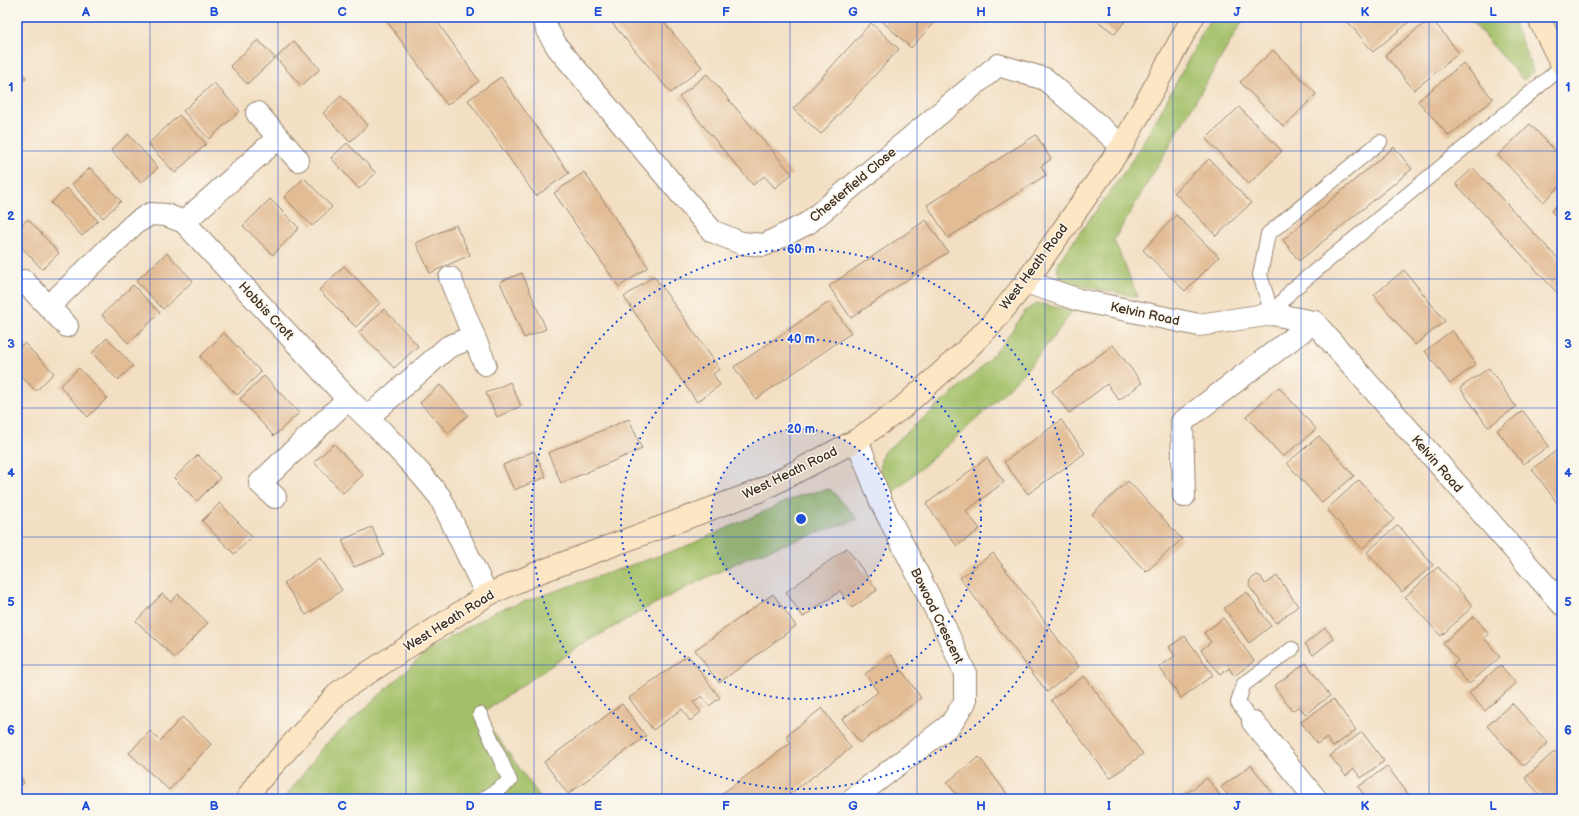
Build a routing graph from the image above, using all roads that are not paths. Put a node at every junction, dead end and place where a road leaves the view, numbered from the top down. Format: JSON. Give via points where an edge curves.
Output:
{"nodes":[{"id":1,"x":544,"y":17,"type":"edge"},
{"id":2,"x":1193,"y":17,"type":"edge"},
{"id":3,"x":1538,"y":17,"type":"edge"},
{"id":4,"x":1562,"y":66,"type":"edge"},
{"id":5,"x":257,"y":113,"type":"dead end"},
{"id":6,"x":278,"y":138,"type":"junction"},
{"id":7,"x":1380,"y":142,"type":"dead end"},
{"id":8,"x":1122,"y":146,"type":"junction"},
{"id":9,"x":298,"y":160,"type":"dead end"},
{"id":10,"x":184,"y":222,"type":"junction"},
{"id":11,"x":450,"y":278,"type":"dead end"},
{"id":12,"x":24,"y":281,"type":"dead end"},
{"id":13,"x":1026,"y":282,"type":"junction"},
{"id":14,"x":49,"y":306,"type":"junction"},
{"id":15,"x":1272,"y":314,"type":"junction"},
{"id":16,"x":1314,"y":322,"type":"junction"},
{"id":17,"x":67,"y":326,"type":"dead end"},
{"id":18,"x":473,"y":337,"type":"junction"},
{"id":19,"x":485,"y":364,"type":"dead end"},
{"id":20,"x":348,"y":400,"type":"junction"},
{"id":21,"x":368,"y":417,"type":"junction"},
{"id":22,"x":857,"y":440,"type":"junction"},
{"id":23,"x":1184,"y":496,"type":"dead end"},
{"id":24,"x":274,"y":497,"type":"dead end"},
{"id":25,"x":487,"y":595,"type":"junction"},
{"id":26,"x":1562,"y":604,"type":"edge"},
{"id":27,"x":1292,"y":649,"type":"dead end"},
{"id":28,"x":480,"y":714,"type":"dead end"},
{"id":29,"x":1253,"y":722,"type":"joint"},
{"id":30,"x":247,"y":799,"type":"edge"},
{"id":31,"x":484,"y":799,"type":"edge"},
{"id":32,"x":853,"y":799,"type":"edge"},
{"id":33,"x":1316,"y":799,"type":"edge"}],
"edges":[{"from":1,"to":8,"type":"street","name":"Chesterfield Close","via":[[547,30],[558,48],[712,231],[740,244],[764,245],[808,223],[998,65],[1045,78]]},
{"from":2,"to":8,"type":"street","name":"West Heath Road"},
{"from":3,"to":4,"type":"street"},
{"from":4,"to":15,"type":"lane","via":[[1291,291]]},
{"from":5,"to":6,"type":"street"},
{"from":6,"to":9,"type":"street"},
{"from":6,"to":10,"type":"street"},
{"from":7,"to":15,"type":"lane","via":[[1268,234],[1260,275]]},
{"from":8,"to":13,"type":"street","name":"West Heath Road"},
{"from":10,"to":14,"type":"street","name":"Hobbis Croft","via":[[166,215],[150,214],[134,224]]},
{"from":10,"to":20,"type":"street","name":"Hobbis Croft"},
{"from":11,"to":18,"type":"street"},
{"from":12,"to":14,"type":"street"},
{"from":13,"to":15,"type":"street","name":"Kelvin Road","via":[[1079,300],[1199,325]]},
{"from":13,"to":22,"type":"street","name":"West Heath Road","via":[[963,353],[902,408]]},
{"from":14,"to":17,"type":"street"},
{"from":15,"to":16,"type":"street","name":"Kelvin Road"},
{"from":16,"to":23,"type":"street","via":[[1182,422]]},
{"from":16,"to":26,"type":"street","name":"Kelvin Road"},
{"from":18,"to":19,"type":"street"},
{"from":18,"to":21,"type":"street","via":[[448,347]]},
{"from":20,"to":21,"type":"street","name":"Hobbis Croft"},
{"from":20,"to":24,"type":"street","via":[[260,483]]},
{"from":21,"to":25,"type":"street","name":"Hobbis Croft","via":[[405,455],[440,497]]},
{"from":22,"to":25,"type":"street","name":"West Heath Road","via":[[759,491],[537,573]]},
{"from":22,"to":32,"type":"street","name":"Bowood Crescent","via":[[881,502],[965,673],[965,702],[951,724]]},
{"from":25,"to":30,"type":"street","name":"West Heath Road","via":[[339,692],[257,783]]},
{"from":27,"to":29,"type":"lane","via":[[1243,685],[1238,703]]},
{"from":28,"to":31,"type":"lane","via":[[510,781]]},
{"from":29,"to":33,"type":"street"}]}
